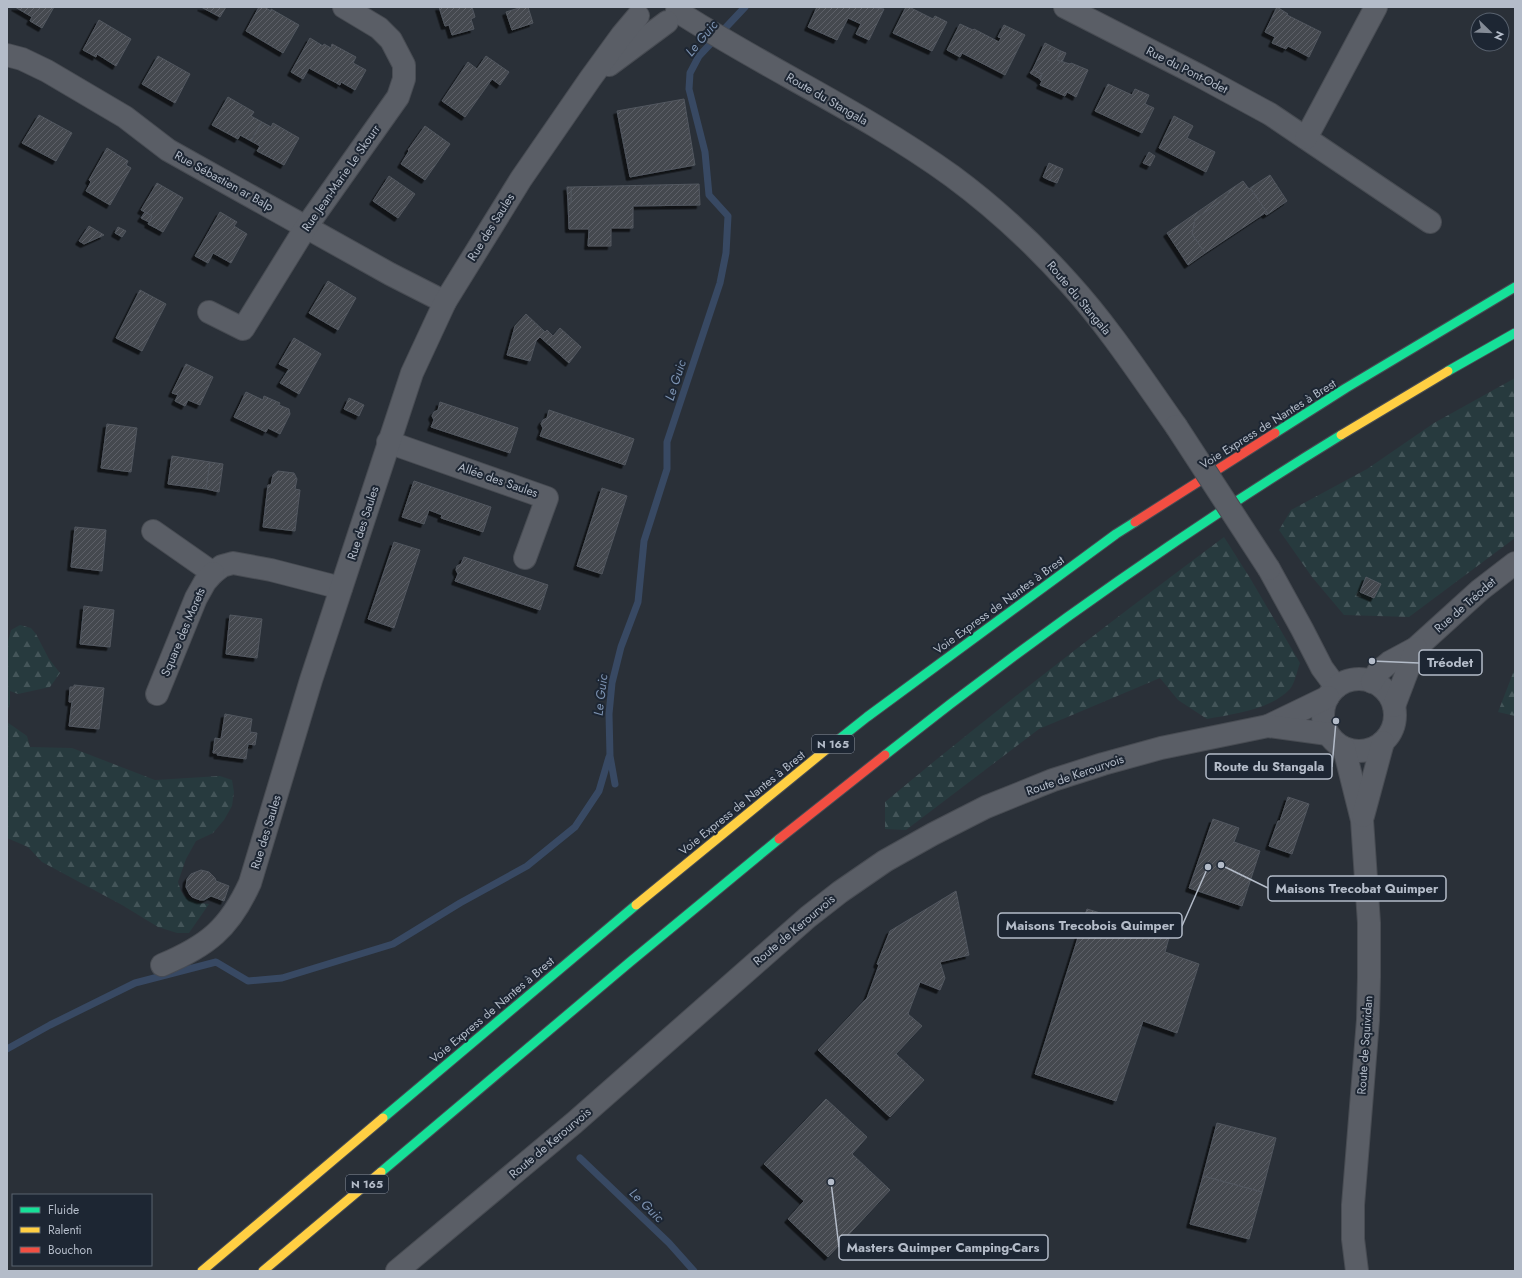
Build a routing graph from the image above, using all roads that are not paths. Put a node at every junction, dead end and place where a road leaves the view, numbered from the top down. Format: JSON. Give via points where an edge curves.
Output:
{"nodes":[{"id":1,"x":344,"y":7,"type":"edge"},
{"id":2,"x":1065,"y":7,"type":"edge"},
{"id":3,"x":1376,"y":7,"type":"edge"},
{"id":4,"x":637,"y":11,"type":"edge"},
{"id":5,"x":673,"y":15,"type":"edge"},
{"id":6,"x":7,"y":55,"type":"edge"},
{"id":7,"x":590,"y":79,"type":"junction"},
{"id":8,"x":1306,"y":138,"type":"junction"},
{"id":9,"x":1430,"y":222,"type":"dead end"},
{"id":10,"x":306,"y":227,"type":"junction"},
{"id":11,"x":1515,"y":287,"type":"edge"},
{"id":12,"x":445,"y":302,"type":"junction"},
{"id":13,"x":209,"y":312,"type":"dead end"},
{"id":14,"x":1515,"y":333,"type":"edge"},
{"id":15,"x":388,"y":442,"type":"junction"},
{"id":16,"x":153,"y":531,"type":"dead end"},
{"id":17,"x":525,"y":558,"type":"dead end"},
{"id":18,"x":1515,"y":563,"type":"edge"},
{"id":19,"x":213,"y":573,"type":"junction"},
{"id":20,"x":341,"y":588,"type":"junction"},
{"id":21,"x":1416,"y":648,"type":"junction"},
{"id":22,"x":1372,"y":682,"type":"junction"},
{"id":23,"x":1332,"y":692,"type":"junction"},
{"id":24,"x":157,"y":694,"type":"dead end"},
{"id":25,"x":1394,"y":706,"type":"junction"},
{"id":26,"x":1268,"y":726,"type":"junction"},
{"id":27,"x":1328,"y":734,"type":"junction"},
{"id":28,"x":1383,"y":742,"type":"junction"},
{"id":29,"x":1344,"y":748,"type":"junction"},
{"id":30,"x":1362,"y":820,"type":"junction"},
{"id":31,"x":162,"y":965,"type":"dead end"},
{"id":32,"x":202,"y":1271,"type":"edge"},
{"id":33,"x":263,"y":1271,"type":"edge"},
{"id":34,"x":397,"y":1271,"type":"edge"},
{"id":35,"x":1357,"y":1271,"type":"edge"}],
"edges":[{"from":1,"to":10,"type":"street","name":"Rue Jean-Marie Le Skourr","via":[[379,28],[391,40],[404,65],[404,79],[398,97]]},
{"from":2,"to":8,"type":"street","name":"Rue du Pont-Odet","via":[[1270,114]]},
{"from":3,"to":8,"type":"street"},
{"from":4,"to":5,"type":"street","name":"Route du Stangala","via":[[648,24],[655,25]]},
{"from":4,"to":7,"type":"street","name":"Rue des Saules"},
{"from":5,"to":7,"type":"street","name":"Rue des Saules"},
{"from":5,"to":23,"type":"street","name":"Route du Stangala","bridge":true,"via":[[711,33],[883,131],[952,176],[1018,232],[1069,283],[1095,314],[1176,426],[1269,569],[1322,668]]},
{"from":6,"to":10,"type":"street","name":"Rue Sébastien ar Balp","via":[[47,71],[125,117],[168,150]]},
{"from":7,"to":12,"type":"street","name":"Rue des Saules","via":[[522,179]]},
{"from":8,"to":9,"type":"street","name":"Rue du Pont-Odet"},
{"from":10,"to":12,"type":"street","name":"Rue Sébastien ar Balp"},
{"from":10,"to":13,"type":"street","name":"Rue Jean-Marie Le Skourr","via":[[243,329]]},
{"from":11,"to":32,"type":"highway","name":"Voie Express de Nantes à Brest","number":"N 165","via":[[1346,388],[1116,534],[867,717],[649,894]]},
{"from":12,"to":15,"type":"street","name":"Rue des Saules","via":[[412,373]]},
{"from":14,"to":33,"type":"highway","number":"N 165","via":[[1425,383],[1305,458],[1148,560],[1013,656],[676,923]]},
{"from":15,"to":17,"type":"street","name":"Allée des Saules","via":[[547,498]]},
{"from":15,"to":20,"type":"street","name":"Rue des Saules"},
{"from":16,"to":19,"type":"street"},
{"from":18,"to":21,"type":"street","name":"Rue de Tréodet","via":[[1480,590]]},
{"from":19,"to":20,"type":"street","name":"Square des Morets","via":[[222,566],[233,564],[272,570]]},
{"from":19,"to":24,"type":"street","name":"Square des Morets","via":[[196,598]]},
{"from":20,"to":31,"type":"street","name":"Rue des Saules","via":[[263,844],[241,902],[208,941],[186,955]]},
{"from":21,"to":22,"type":"street","name":"Rue de Tréodet","via":[[1390,662],[1378,672]]},
{"from":21,"to":25,"type":"street","name":"Rue de Tréodet"},
{"from":22,"to":23,"type":"street","via":[[1357,679],[1343,683]]},
{"from":22,"to":25,"type":"street","via":[[1382,687]]},
{"from":23,"to":26,"type":"street","name":"Route de Kerourvois"},
{"from":23,"to":27,"type":"street","via":[[1324,706],[1323,715]]},
{"from":25,"to":28,"type":"street","via":[[1394,725]]},
{"from":26,"to":27,"type":"street","name":"Route de Kerourvois"},
{"from":26,"to":34,"type":"street","name":"Route de Kerourvois","via":[[1161,748],[1053,780],[986,807],[886,861],[808,917],[574,1123]]},
{"from":27,"to":29,"type":"street"},
{"from":28,"to":29,"type":"street","via":[[1365,751]]},
{"from":28,"to":30,"type":"street","name":"Route de Squividan"},
{"from":29,"to":30,"type":"street","name":"Route de Squividan"},
{"from":30,"to":35,"type":"street","name":"Route de Squividan","via":[[1369,923],[1369,977],[1366,1056],[1353,1205],[1353,1239]]}]}
